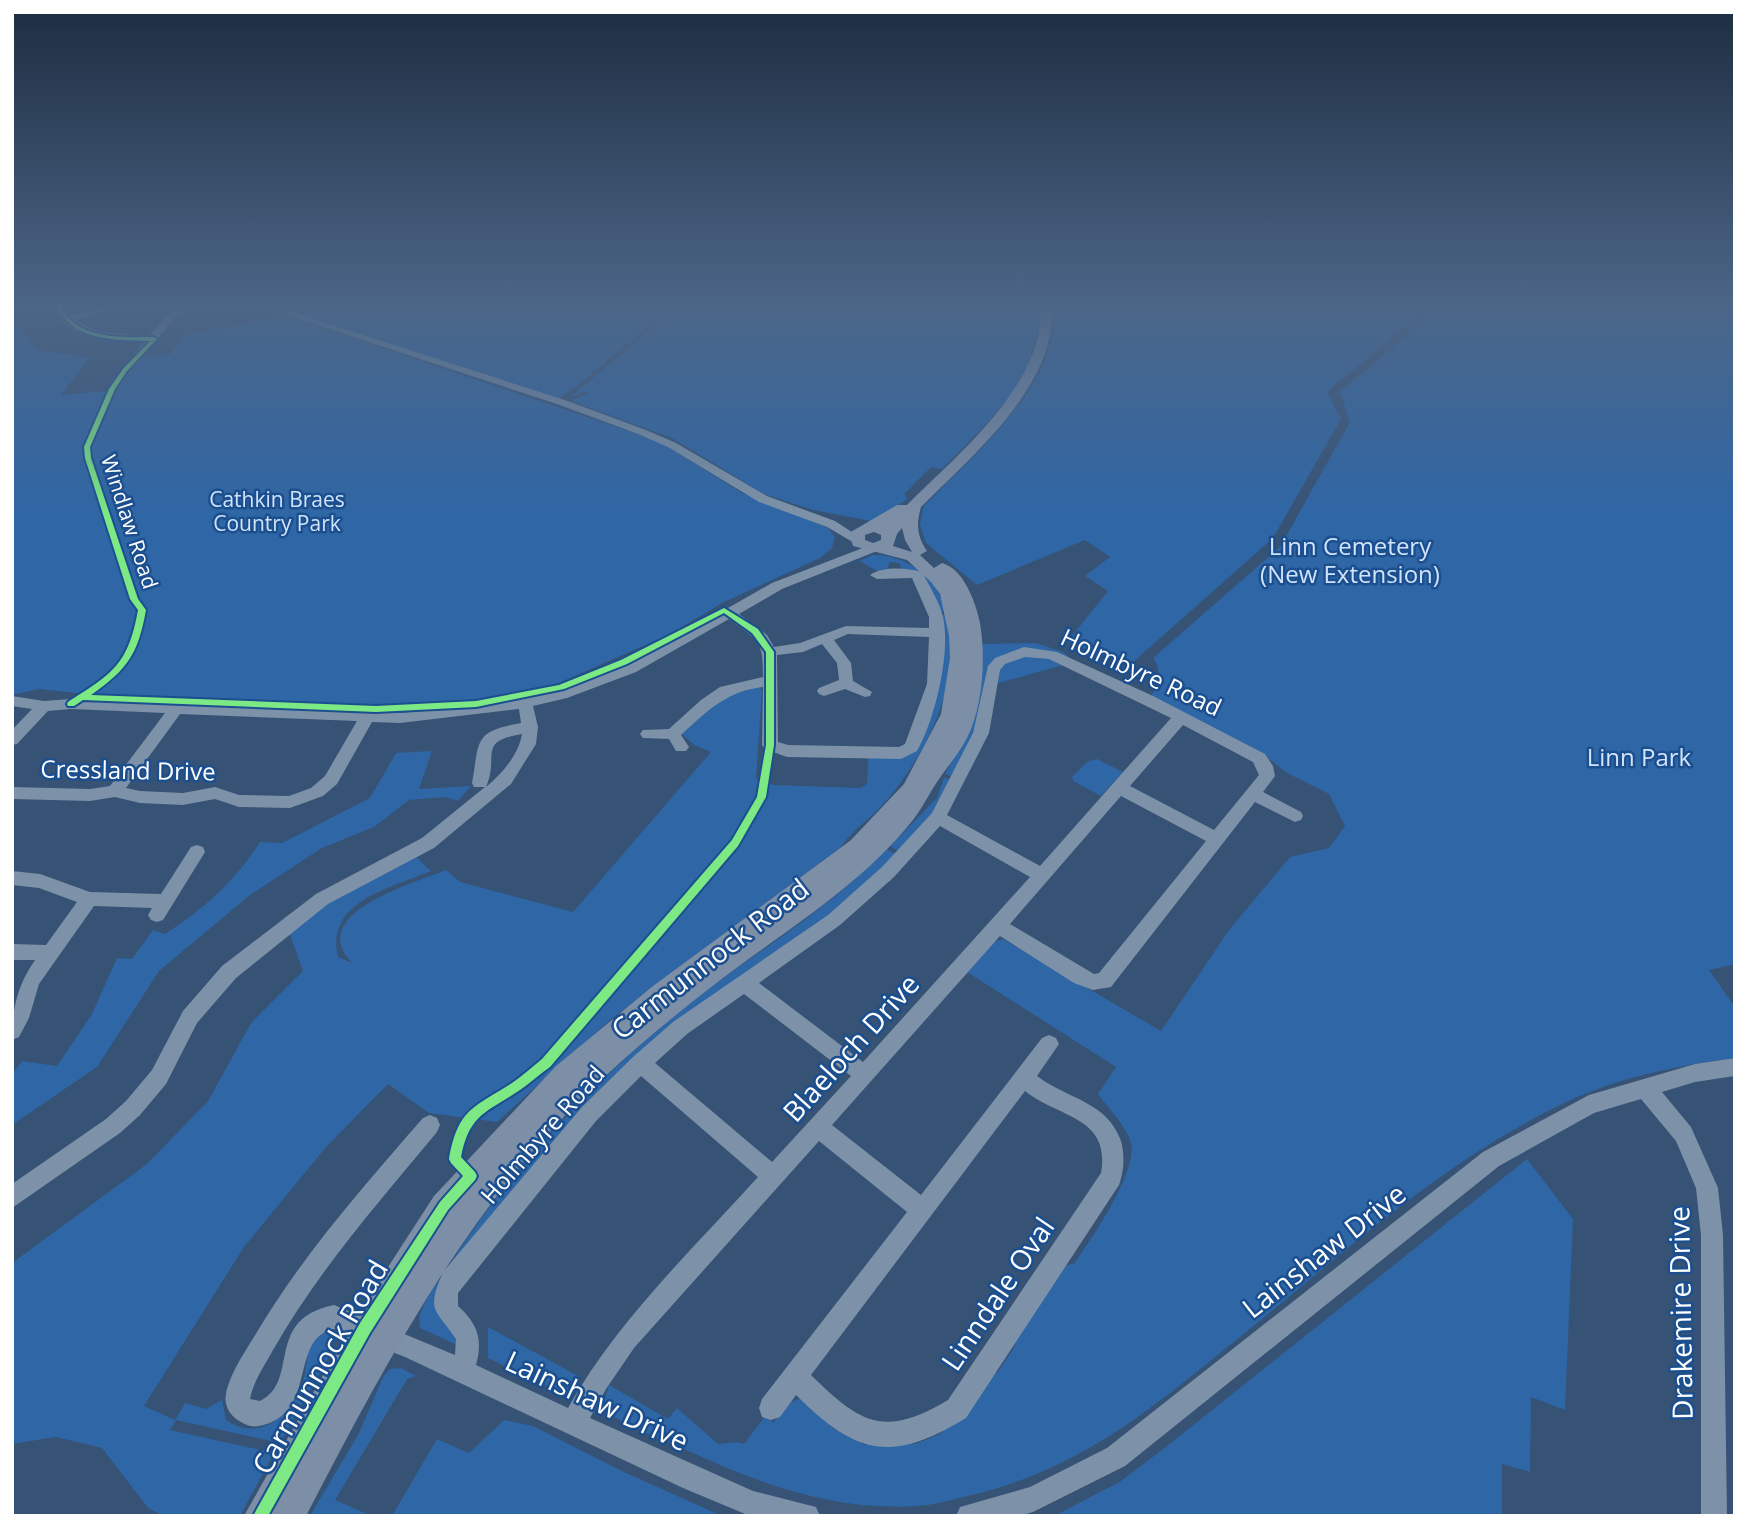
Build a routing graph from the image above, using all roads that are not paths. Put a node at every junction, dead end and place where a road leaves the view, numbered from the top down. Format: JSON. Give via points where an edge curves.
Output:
{"nodes":[{"id":1,"x":122,"y":374,"type":"edge"},
{"id":2,"x":475,"y":374,"type":"edge"},
{"id":3,"x":1028,"y":374,"type":"edge"},
{"id":4,"x":113,"y":389,"type":"dead end"},
{"id":5,"x":929,"y":489,"type":"junction"},
{"id":6,"x":915,"y":505,"type":"junction"},
{"id":7,"x":809,"y":516,"type":"junction"},
{"id":8,"x":872,"y":527,"type":"junction"},
{"id":9,"x":855,"y":539,"type":"junction"},
{"id":10,"x":883,"y":541,"type":"junction"},
{"id":11,"x":919,"y":551,"type":"junction"},
{"id":12,"x":820,"y":568,"type":"junction"},
{"id":13,"x":877,"y":575,"type":"dead end"},
{"id":14,"x":729,"y":613,"type":"junction"},
{"id":15,"x":934,"y":633,"type":"junction"},
{"id":16,"x":824,"y":638,"type":"junction"},
{"id":17,"x":769,"y":652,"type":"junction"},
{"id":18,"x":769,"y":681,"type":"junction"},
{"id":19,"x":846,"y":683,"type":"junction"},
{"id":20,"x":824,"y":691,"type":"dead end"},
{"id":21,"x":865,"y":692,"type":"dead end"},
{"id":22,"x":12,"y":701,"type":"edge"},
{"id":23,"x":526,"y":703,"type":"junction"},
{"id":24,"x":44,"y":706,"type":"junction"},
{"id":25,"x":176,"y":709,"type":"junction"},
{"id":26,"x":367,"y":717,"type":"junction"},
{"id":27,"x":1181,"y":717,"type":"junction"},
{"id":28,"x":530,"y":727,"type":"junction"},
{"id":29,"x":648,"y":734,"type":"dead end"},
{"id":30,"x":12,"y":740,"type":"edge"},
{"id":31,"x":40,"y":780,"type":"dead end"},
{"id":32,"x":481,"y":783,"type":"dead end"},
{"id":33,"x":1119,"y":788,"type":"junction"},
{"id":34,"x":115,"y":791,"type":"junction"},
{"id":35,"x":20,"y":793,"type":"edge"},
{"id":36,"x":1253,"y":794,"type":"junction"},
{"id":37,"x":1295,"y":816,"type":"dead end"},
{"id":38,"x":938,"y":817,"type":"junction"},
{"id":39,"x":1218,"y":840,"type":"junction"},
{"id":40,"x":197,"y":852,"type":"dead end"},
{"id":41,"x":1041,"y":875,"type":"junction"},
{"id":42,"x":12,"y":878,"type":"edge"},
{"id":43,"x":89,"y":899,"type":"junction"},
{"id":44,"x":998,"y":926,"type":"junction"},
{"id":45,"x":12,"y":952,"type":"edge"},
{"id":46,"x":51,"y":953,"type":"junction"},
{"id":47,"x":743,"y":982,"type":"junction"},
{"id":48,"x":12,"y":1031,"type":"edge"},
{"id":49,"x":1049,"y":1044,"type":"dead end"},
{"id":50,"x":640,"y":1063,"type":"junction"},
{"id":51,"x":1735,"y":1068,"type":"edge"},
{"id":52,"x":864,"y":1074,"type":"junction"},
{"id":53,"x":1024,"y":1078,"type":"junction"},
{"id":54,"x":1644,"y":1087,"type":"junction"},
{"id":55,"x":430,"y":1125,"type":"dead end"},
{"id":56,"x":817,"y":1126,"type":"junction"},
{"id":57,"x":774,"y":1177,"type":"junction"},
{"id":58,"x":12,"y":1197,"type":"edge"},
{"id":59,"x":921,"y":1209,"type":"junction"},
{"id":60,"x":377,"y":1333,"type":"junction"},
{"id":61,"x":462,"y":1373,"type":"junction"},
{"id":62,"x":795,"y":1377,"type":"junction"},
{"id":63,"x":771,"y":1408,"type":"dead end"},
{"id":64,"x":573,"y":1423,"type":"junction"},
{"id":65,"x":260,"y":1516,"type":"edge"},
{"id":66,"x":289,"y":1516,"type":"edge"},
{"id":67,"x":807,"y":1516,"type":"edge"},
{"id":68,"x":969,"y":1516,"type":"edge"},
{"id":69,"x":1714,"y":1516,"type":"edge"}],
"edges":[{"from":1,"to":4,"type":"street"},
{"from":2,"to":7,"type":"street","via":[[642,432],[763,499]]},
{"from":3,"to":5,"type":"main road","via":[[991,426]]},
{"from":5,"to":6,"type":"main road"},
{"from":5,"to":8,"type":"main road"},
{"from":6,"to":10,"type":"main road"},
{"from":6,"to":11,"type":"main road","via":[[908,527]]},
{"from":7,"to":8,"type":"street"},
{"from":7,"to":9,"type":"street"},
{"from":8,"to":9,"type":"main road","via":[[860,530]]},
{"from":8,"to":10,"type":"main road"},
{"from":9,"to":10,"type":"main road","via":[[862,546]]},
{"from":9,"to":12,"type":"street","via":[[840,556]]},
{"from":10,"to":11,"type":"main road","name":"Carmunnock Road"},
{"from":10,"to":12,"type":"street"},
{"from":10,"to":60,"type":"main road","name":"Carmunnock Road","via":[[913,557],[948,593],[957,636],[959,658],[950,714],[911,789],[858,846],[661,993],[565,1073],[444,1206]]},
{"from":11,"to":60,"type":"main road","name":"Carmunnock Road","via":[[962,589],[970,611],[974,666],[959,734],[905,816],[845,876],[679,998],[557,1104],[489,1183]]},
{"from":12,"to":14,"type":"street"},
{"from":13,"to":15,"type":"street","via":[[897,569],[921,579],[936,617]]},
{"from":14,"to":17,"type":"street","via":[[762,638]]},
{"from":14,"to":23,"type":"street","via":[[631,669]]},
{"from":15,"to":16,"type":"street","via":[[846,630]]},
{"from":15,"to":18,"type":"street","via":[[934,684],[912,747],[901,753],[777,749],[769,738]]},
{"from":16,"to":17,"type":"street","via":[[803,647]]},
{"from":16,"to":19,"type":"street","via":[[846,664]]},
{"from":17,"to":18,"type":"street"},
{"from":18,"to":29,"type":"street","via":[[725,689],[677,741]]},
{"from":19,"to":20,"type":"street"},
{"from":19,"to":21,"type":"street"},
{"from":22,"to":24,"type":"street"},
{"from":23,"to":26,"type":"street","via":[[435,716]]},
{"from":23,"to":28,"type":"street"},
{"from":24,"to":25,"type":"street"},
{"from":24,"to":30,"type":"street"},
{"from":25,"to":26,"type":"street"},
{"from":25,"to":34,"type":"street"},
{"from":26,"to":34,"type":"street","name":"Cressland Drive","via":[[331,779],[317,792],[290,802],[239,802],[215,793],[183,799],[140,797]]},
{"from":27,"to":33,"type":"street","name":"Blaeloch Drive"},
{"from":27,"to":36,"type":"street","name":"Holmbyre Road","via":[[1259,758],[1267,776]]},
{"from":27,"to":38,"type":"street","name":"Holmbyre Road","via":[[1052,655],[1012,655],[992,669],[981,733]]},
{"from":28,"to":32,"type":"street","via":[[496,733],[487,741]]},
{"from":28,"to":58,"type":"street","via":[[528,744],[505,780],[428,843],[322,899],[229,972],[190,1017],[147,1093],[113,1126]]},
{"from":31,"to":35,"type":"street"},
{"from":33,"to":39,"type":"street"},
{"from":33,"to":41,"type":"street","name":"Blaeloch Drive"},
{"from":34,"to":35,"type":"street","name":"Cressland Drive"},
{"from":36,"to":37,"type":"street"},
{"from":36,"to":39,"type":"street","name":"Holmbyre Road"},
{"from":38,"to":41,"type":"street"},
{"from":38,"to":47,"type":"street","name":"Holmbyre Road","via":[[888,872],[834,920]]},
{"from":39,"to":44,"type":"street","name":"Holmbyre Road","via":[[1104,981],[1081,977]]},
{"from":40,"to":43,"type":"street","via":[[161,908]]},
{"from":41,"to":44,"type":"street","name":"Blaeloch Drive"},
{"from":42,"to":43,"type":"street","via":[[40,881]]},
{"from":43,"to":46,"type":"street"},
{"from":44,"to":52,"type":"street","name":"Blaeloch Drive"},
{"from":45,"to":46,"type":"street"},
{"from":46,"to":48,"type":"street","via":[[28,987]]},
{"from":47,"to":50,"type":"street","name":"Holmbyre Road"},
{"from":47,"to":52,"type":"street"},
{"from":49,"to":53,"type":"street"},
{"from":50,"to":57,"type":"street"},
{"from":50,"to":61,"type":"street","name":"Holmbyre Road","via":[[589,1114],[451,1280],[447,1311],[466,1327],[470,1342]]},
{"from":51,"to":54,"type":"street","name":"Lainshaw Drive"},
{"from":52,"to":56,"type":"street","name":"Blaeloch Drive"},
{"from":53,"to":59,"type":"street"},
{"from":53,"to":62,"type":"street","name":"Linndale Oval","via":[[1051,1098],[1097,1119],[1111,1140],[1114,1163],[1111,1177],[957,1409],[932,1426],[905,1436],[865,1434],[824,1407]]},
{"from":54,"to":68,"type":"street","name":"Lainshaw Drive","via":[[1589,1105],[1491,1159],[1116,1457],[1033,1499]]},
{"from":54,"to":69,"type":"street","name":"Drakemire Drive","via":[[1684,1134],[1707,1188],[1712,1235]]},
{"from":55,"to":60,"type":"street","name":"Lainshaw Drive","via":[[412,1160],[345,1223],[268,1334],[238,1394],[238,1404],[254,1415],[277,1404],[289,1384],[302,1338],[312,1324],[334,1317]]},
{"from":56,"to":57,"type":"street","name":"Blaeloch Drive"},
{"from":56,"to":59,"type":"street"},
{"from":57,"to":64,"type":"street","name":"Blaeloch Drive","via":[[626,1340]]},
{"from":59,"to":62,"type":"street"},
{"from":60,"to":61,"type":"street","name":"Lainshaw Drive"},
{"from":60,"to":65,"type":"main road","name":"Carmunnock Road"},
{"from":60,"to":66,"type":"main road","name":"Carmunnock Road","via":[[344,1411]]},
{"from":61,"to":64,"type":"street","name":"Lainshaw Drive"},
{"from":62,"to":63,"type":"street"},
{"from":64,"to":67,"type":"street","name":"Lainshaw Drive","via":[[752,1504]]}]}
